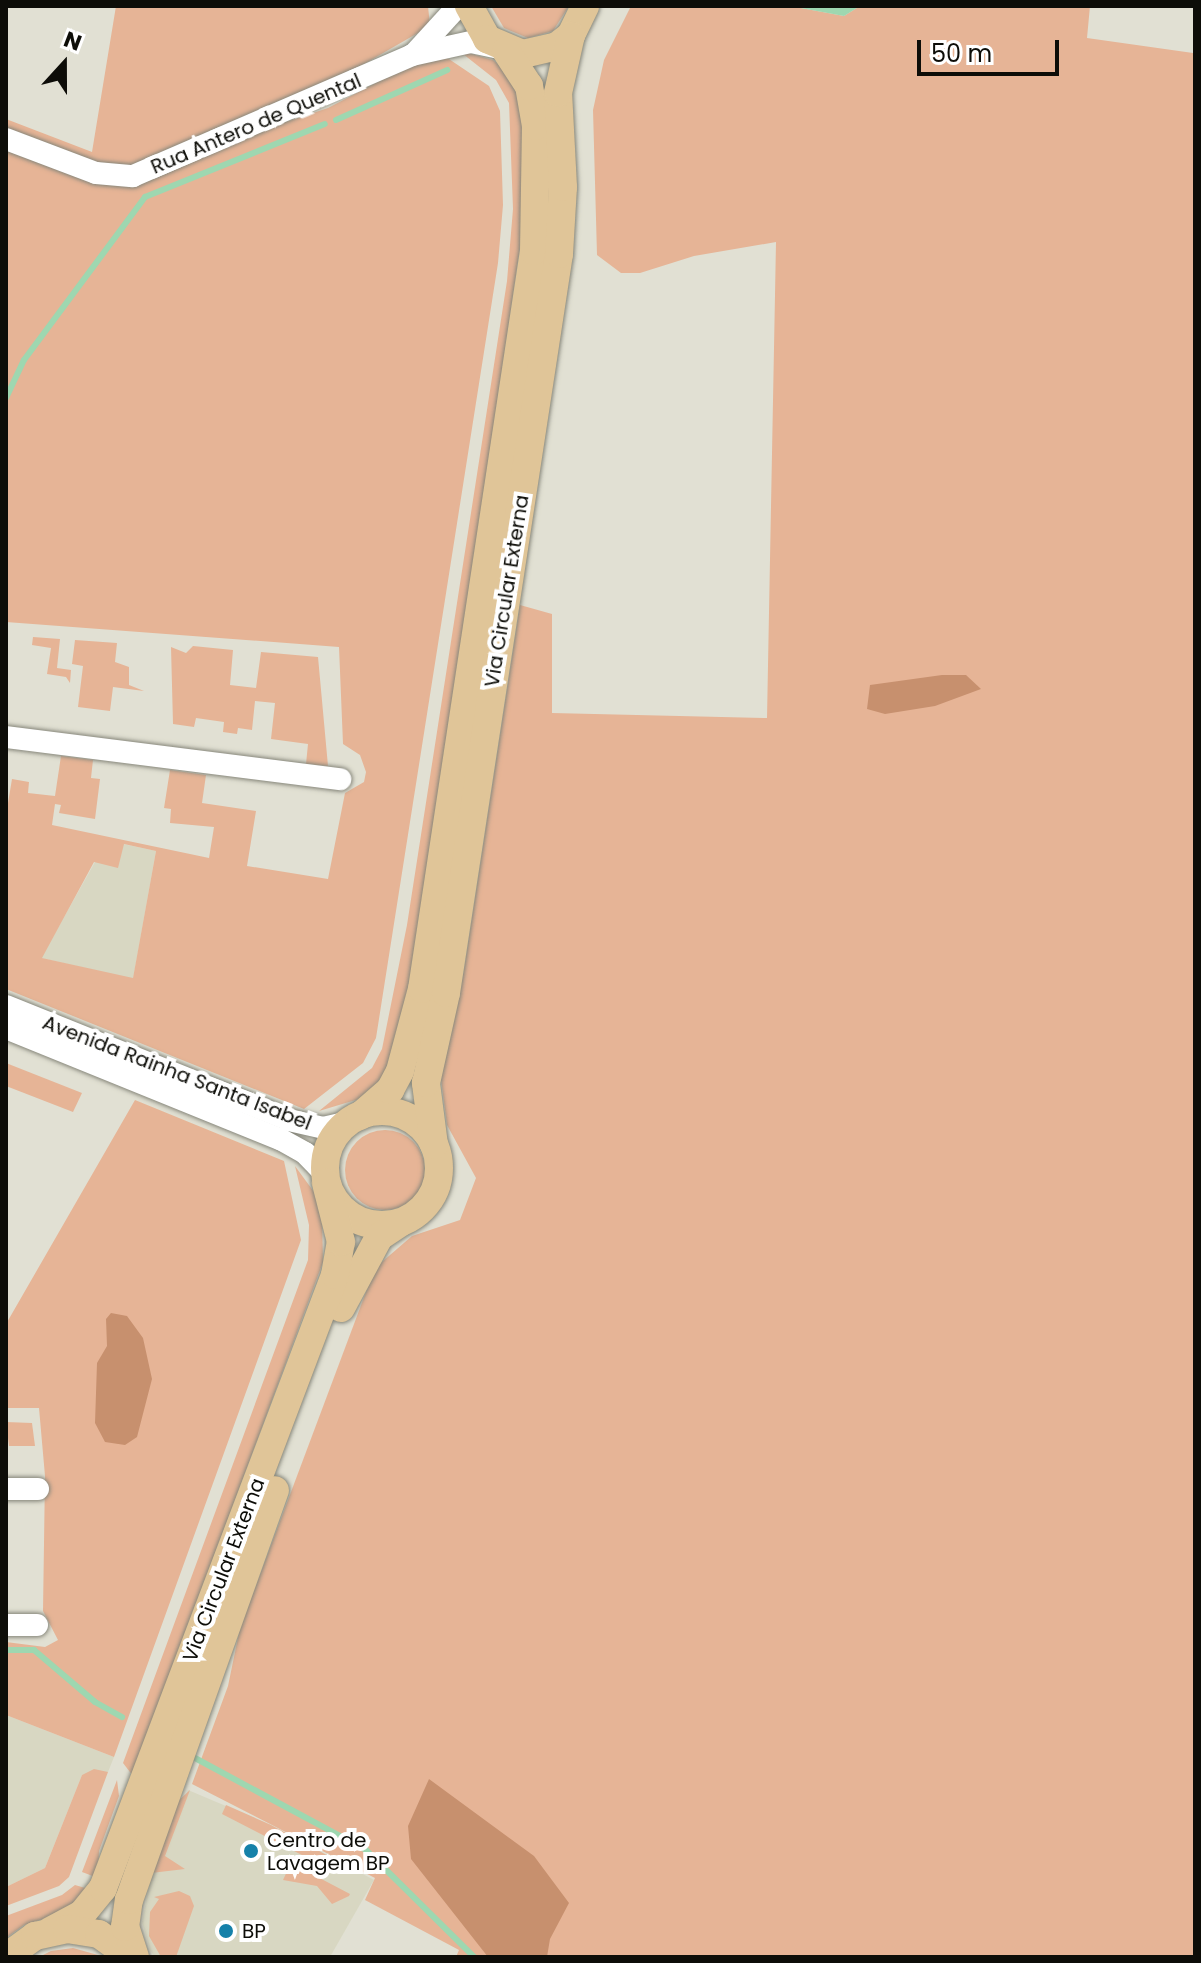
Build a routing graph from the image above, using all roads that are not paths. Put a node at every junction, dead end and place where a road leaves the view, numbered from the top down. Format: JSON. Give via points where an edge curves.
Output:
{"nodes":[{"id":1,"x":458,"y":6,"type":"edge"},
{"id":2,"x":469,"y":6,"type":"edge"},
{"id":3,"x":583,"y":17,"type":"edge"},
{"id":4,"x":504,"y":50,"type":"junction"},
{"id":5,"x":412,"y":55,"type":"junction"},
{"id":6,"x":6,"y":139,"type":"edge"},
{"id":7,"x":6,"y":737,"type":"edge"},
{"id":8,"x":340,"y":779,"type":"dead end"},
{"id":9,"x":6,"y":1006,"type":"edge"},
{"id":10,"x":6,"y":1028,"type":"edge"},
{"id":11,"x":355,"y":1119,"type":"junction"},
{"id":12,"x":434,"y":1145,"type":"junction"},
{"id":13,"x":326,"y":1179,"type":"junction"},
{"id":14,"x":400,"y":1223,"type":"junction"},
{"id":15,"x":6,"y":1489,"type":"edge"},
{"id":16,"x":38,"y":1489,"type":"dead end"},
{"id":17,"x":6,"y":1625,"type":"edge"},
{"id":18,"x":37,"y":1625,"type":"dead end"},
{"id":19,"x":50,"y":1931,"type":"junction"},
{"id":20,"x":7,"y":1955,"type":"edge"},
{"id":21,"x":133,"y":1957,"type":"edge"}],
"edges":[{"from":1,"to":5,"type":"street","name":"Rua Antero de Quental"},
{"from":2,"to":4,"type":"main road","name":"Via Circular Externa","via":[[476,25]]},
{"from":3,"to":4,"type":"main road","via":[[541,53]]},
{"from":3,"to":12,"type":"main road","name":"Via Circular Externa","via":[[558,93],[563,187],[559,254],[448,977],[426,1083]]},
{"from":4,"to":5,"type":"street","name":"Rua Antero de Quental","via":[[471,42]]},
{"from":4,"to":11,"type":"main road","name":"Via Circular Externa","via":[[529,86],[536,126],[534,251],[422,989],[400,1071],[390,1090]]},
{"from":5,"to":6,"type":"street","name":"Rua Antero de Quental","via":[[133,176],[96,173]]},
{"from":7,"to":8,"type":"street"},
{"from":9,"to":11,"type":"street","name":"Avenida Rainha Santa Isabel","via":[[289,1120],[323,1128]]},
{"from":10,"to":13,"type":"street","name":"Avenida Rainha Santa Isabel","via":[[280,1139]]},
{"from":11,"to":12,"type":"main road","via":[[398,1113],[422,1128]]},
{"from":11,"to":13,"type":"main road","via":[[329,1145]]},
{"from":12,"to":14,"type":"main road","via":[[437,1185],[428,1202]]},
{"from":13,"to":14,"type":"main road","via":[[334,1201],[362,1222]]},
{"from":13,"to":19,"type":"main road","name":"Via Circular Externa","via":[[341,1242],[335,1275],[103,1888],[82,1914]]},
{"from":14,"to":21,"type":"main road","name":"Via Circular Externa","via":[[379,1237],[351,1282],[197,1702],[129,1900],[125,1927]]},
{"from":15,"to":16,"type":"street"},
{"from":17,"to":18,"type":"street"},
{"from":19,"to":20,"type":"main road","name":"Via Circular Externa"},
{"from":19,"to":21,"type":"main road","via":[[99,1934]]}]}
